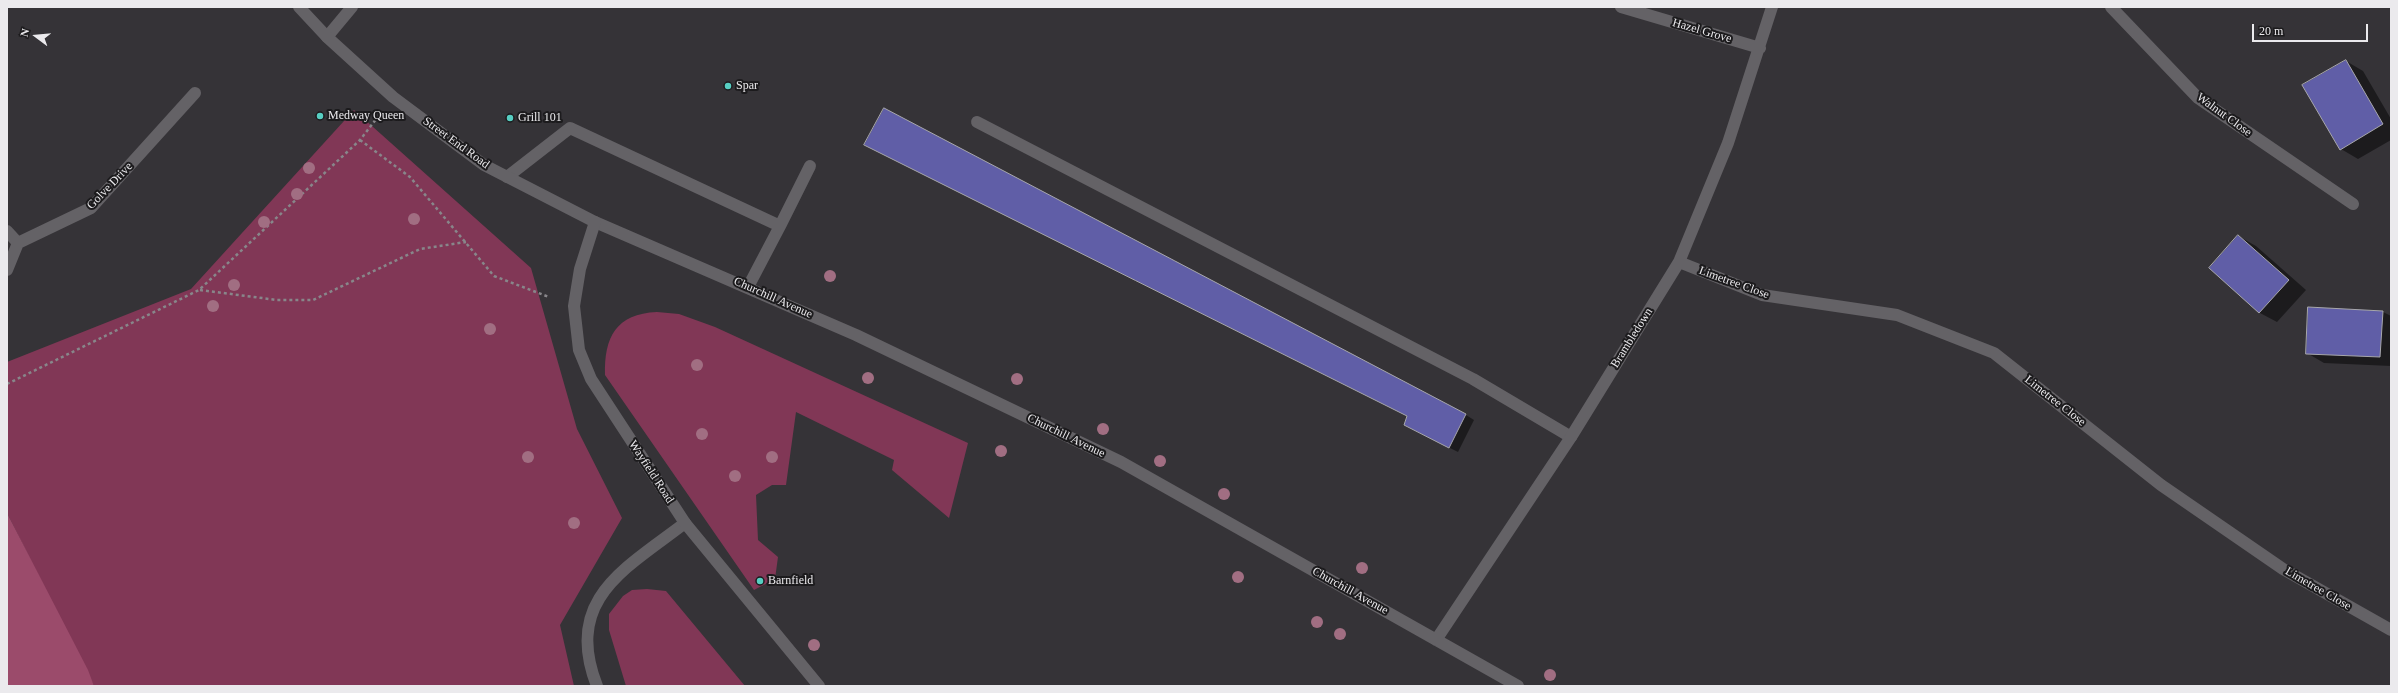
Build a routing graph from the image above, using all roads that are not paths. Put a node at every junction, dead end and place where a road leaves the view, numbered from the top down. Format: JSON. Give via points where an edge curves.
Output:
{"nodes":[{"id":1,"x":299,"y":7,"type":"edge"},
{"id":2,"x":352,"y":7,"type":"edge"},
{"id":3,"x":1621,"y":7,"type":"edge"},
{"id":4,"x":1772,"y":7,"type":"edge"},
{"id":5,"x":2111,"y":7,"type":"edge"},
{"id":6,"x":327,"y":37,"type":"junction"},
{"id":7,"x":1760,"y":48,"type":"junction"},
{"id":8,"x":195,"y":93,"type":"dead end"},
{"id":9,"x":977,"y":122,"type":"dead end"},
{"id":10,"x":810,"y":166,"type":"dead end"},
{"id":11,"x":507,"y":177,"type":"junction"},
{"id":12,"x":2353,"y":204,"type":"dead end"},
{"id":13,"x":595,"y":222,"type":"junction"},
{"id":14,"x":780,"y":226,"type":"junction"},
{"id":15,"x":7,"y":231,"type":"edge"},
{"id":16,"x":18,"y":243,"type":"junction"},
{"id":17,"x":1679,"y":262,"type":"junction"},
{"id":18,"x":7,"y":270,"type":"edge"},
{"id":19,"x":748,"y":287,"type":"junction"},
{"id":20,"x":1571,"y":437,"type":"junction"},
{"id":21,"x":685,"y":523,"type":"junction"},
{"id":22,"x":2391,"y":630,"type":"edge"},
{"id":23,"x":1436,"y":640,"type":"junction"},
{"id":24,"x":597,"y":686,"type":"edge"},
{"id":25,"x":819,"y":686,"type":"edge"},
{"id":26,"x":1518,"y":686,"type":"edge"}],
"edges":[{"from":1,"to":6,"type":"street","name":"Street End Road"},
{"from":2,"to":6,"type":"street"},
{"from":3,"to":7,"type":"street","name":"Hazel Grove"},
{"from":4,"to":7,"type":"street","name":"Brambledown"},
{"from":5,"to":12,"type":"street","name":"Walnut Close","via":[[2198,98]]},
{"from":6,"to":11,"type":"street","name":"Street End Road","via":[[393,97],[484,165]]},
{"from":7,"to":17,"type":"street","name":"Brambledown","via":[[1728,143]]},
{"from":8,"to":16,"type":"street","name":"Golve Drive","via":[[91,208]]},
{"from":9,"to":20,"type":"street","via":[[1472,379]]},
{"from":10,"to":14,"type":"street"},
{"from":11,"to":13,"type":"street","name":"Street End Road"},
{"from":11,"to":14,"type":"street","via":[[570,128]]},
{"from":13,"to":19,"type":"street","name":"Churchill Avenue"},
{"from":13,"to":21,"type":"street","name":"Wayfield Road","via":[[580,269],[574,306],[579,350],[591,379]]},
{"from":14,"to":19,"type":"street"},
{"from":15,"to":16,"type":"street"},
{"from":16,"to":18,"type":"street"},
{"from":17,"to":20,"type":"street","name":"Brambledown"},
{"from":17,"to":22,"type":"street","name":"Limetree Close","via":[[1762,295],[1897,315],[1994,353],[2161,485],[2283,569]]},
{"from":19,"to":23,"type":"street","name":"Churchill Avenue","via":[[856,335],[1121,462]]},
{"from":20,"to":23,"type":"street","name":"Brambledown"},
{"from":21,"to":24,"type":"street","via":[[616,576],[596,600],[586,634],[591,671]]},
{"from":21,"to":25,"type":"street","name":"Wayfield Road"},
{"from":23,"to":26,"type":"street","name":"Churchill Avenue"}]}
